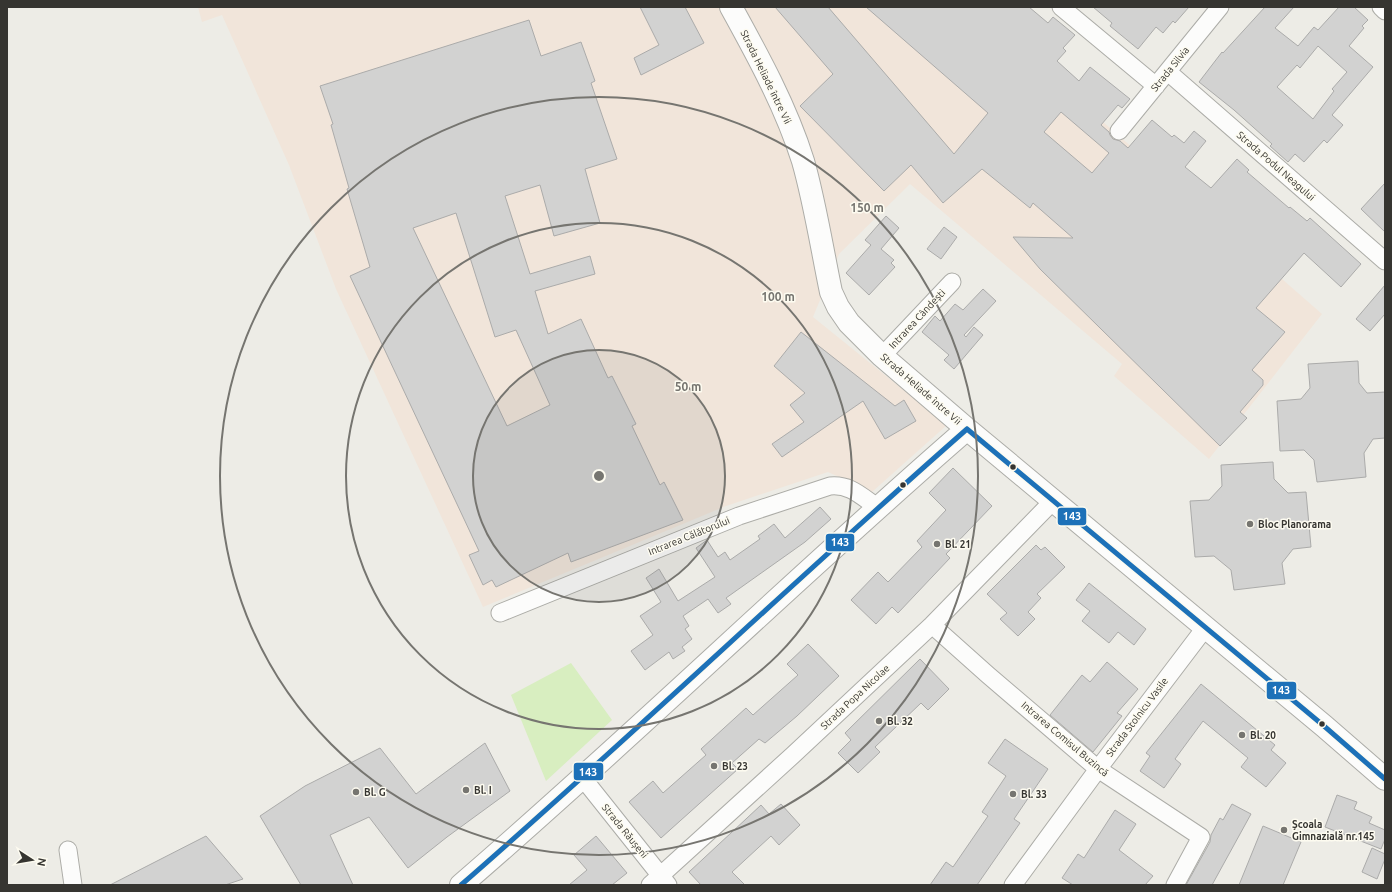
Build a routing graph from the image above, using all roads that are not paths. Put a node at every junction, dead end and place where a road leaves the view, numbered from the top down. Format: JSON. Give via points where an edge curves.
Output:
{"nodes":[{"id":1,"x":731,"y":7,"type":"edge"},
{"id":2,"x":1062,"y":7,"type":"edge"},
{"id":3,"x":1220,"y":7,"type":"edge"},
{"id":4,"x":1381,"y":7,"type":"edge"},
{"id":5,"x":1385,"y":11,"type":"edge"},
{"id":6,"x":1168,"y":72,"type":"junction"},
{"id":7,"x":1156,"y":86,"type":"junction"},
{"id":8,"x":1119,"y":132,"type":"dead end"},
{"id":9,"x":1385,"y":261,"type":"edge"},
{"id":10,"x":952,"y":282,"type":"dead end"},
{"id":11,"x":882,"y":356,"type":"junction"},
{"id":12,"x":967,"y":429,"type":"junction"},
{"id":13,"x":1053,"y":501,"type":"junction"},
{"id":14,"x":877,"y":508,"type":"junction"},
{"id":15,"x":500,"y":613,"type":"dead end"},
{"id":16,"x":932,"y":625,"type":"junction"},
{"id":17,"x":1205,"y":628,"type":"junction"},
{"id":18,"x":1098,"y":769,"type":"junction"},
{"id":19,"x":582,"y":777,"type":"junction"},
{"id":20,"x":1385,"y":779,"type":"edge"},
{"id":21,"x":68,"y":850,"type":"dead end"},
{"id":22,"x":660,"y":882,"type":"edge"},
{"id":23,"x":73,"y":885,"type":"edge"},
{"id":24,"x":461,"y":885,"type":"edge"},
{"id":25,"x":1012,"y":885,"type":"edge"},
{"id":26,"x":1175,"y":885,"type":"edge"}],
"edges":[{"from":1,"to":11,"type":"main road","name":"Strada Heliade între Vii","via":[[786,115],[803,161],[831,292],[848,323]]},
{"from":2,"to":7,"type":"street"},
{"from":3,"to":6,"type":"street","name":"Strada Silvia"},
{"from":4,"to":5,"type":"street"},
{"from":6,"to":7,"type":"street","name":"Strada Silvia"},
{"from":6,"to":9,"type":"street","name":"Strada Podul Neagului"},
{"from":7,"to":8,"type":"street","name":"Strada Silvia"},
{"from":10,"to":11,"type":"street","name":"Intrarea Cândești"},
{"from":11,"to":12,"type":"main road","name":"Strada Heliade între Vii"},
{"from":12,"to":13,"type":"main road","name":"Strada Heliade între Vii"},
{"from":12,"to":14,"type":"main road"},
{"from":13,"to":16,"type":"street","name":"Strada Popa Nicolae"},
{"from":13,"to":17,"type":"main road","name":"Strada Heliade între Vii"},
{"from":14,"to":15,"type":"street","name":"Intrarea Călătorului","via":[[850,488],[830,486],[740,516]]},
{"from":14,"to":19,"type":"main road"},
{"from":16,"to":18,"type":"street","name":"Intrarea Comisul Buzincă"},
{"from":16,"to":22,"type":"street","name":"Strada Popa Nicolae"},
{"from":17,"to":18,"type":"street","name":"Strada Stolnicu Vasile"},
{"from":17,"to":20,"type":"main road","name":"Strada Heliade între Vii"},
{"from":18,"to":25,"type":"street","name":"Strada Stolnicu Vasile"},
{"from":18,"to":26,"type":"street","name":"Intrarea Comisul Buzincă","via":[[1201,837]]},
{"from":19,"to":22,"type":"street","name":"Strada Răușeni"},
{"from":19,"to":24,"type":"main road"},
{"from":21,"to":23,"type":"street"}]}
